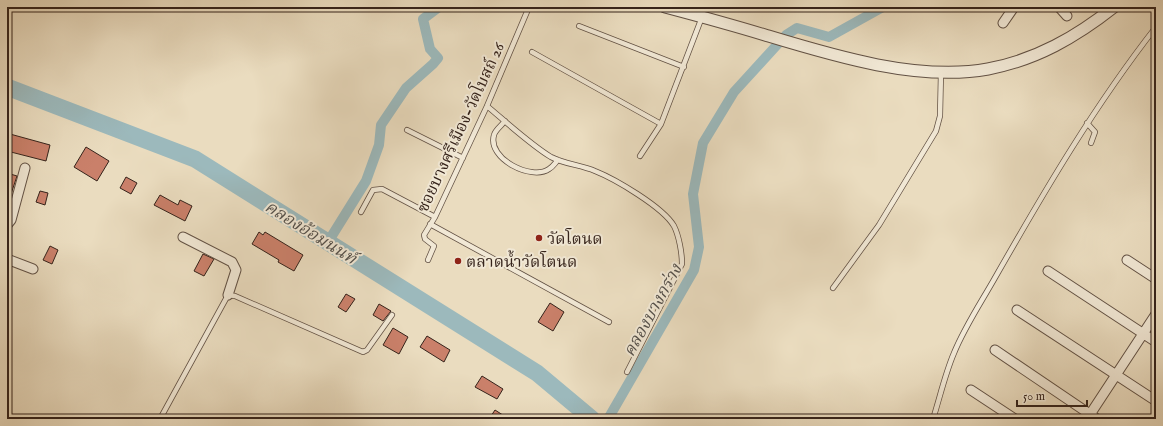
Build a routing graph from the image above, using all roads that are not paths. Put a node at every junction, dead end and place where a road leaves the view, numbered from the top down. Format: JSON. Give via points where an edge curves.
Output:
{"nodes":[{"id":1,"x":10,"y":7,"type":"edge"},
{"id":2,"x":529,"y":7,"type":"edge"},
{"id":3,"x":666,"y":7,"type":"edge"},
{"id":4,"x":1014,"y":7,"type":"edge"},
{"id":5,"x":1059,"y":7,"type":"edge"},
{"id":6,"x":1114,"y":7,"type":"edge"},
{"id":7,"x":7,"y":16,"type":"edge"},
{"id":8,"x":1067,"y":16,"type":"dead end"},
{"id":9,"x":702,"y":17,"type":"junction"},
{"id":10,"x":1003,"y":24,"type":"dead end"},
{"id":11,"x":579,"y":26,"type":"dead end"},
{"id":12,"x":1156,"y":27,"type":"edge"},
{"id":13,"x":532,"y":52,"type":"dead end"},
{"id":14,"x":684,"y":67,"type":"junction"},
{"id":15,"x":941,"y":72,"type":"junction"},
{"id":16,"x":487,"y":106,"type":"junction"},
{"id":17,"x":505,"y":121,"type":"junction"},
{"id":18,"x":1087,"y":123,"type":"junction"},
{"id":19,"x":661,"y":124,"type":"junction"},
{"id":20,"x":407,"y":130,"type":"dead end"},
{"id":21,"x":1091,"y":143,"type":"dead end"},
{"id":22,"x":640,"y":156,"type":"dead end"},
{"id":23,"x":463,"y":158,"type":"junction"},
{"id":24,"x":558,"y":160,"type":"junction"},
{"id":25,"x":25,"y":168,"type":"dead end"},
{"id":26,"x":361,"y":212,"type":"dead end"},
{"id":27,"x":436,"y":217,"type":"junction"},
{"id":28,"x":430,"y":224,"type":"junction"},
{"id":29,"x":7,"y":225,"type":"edge"},
{"id":30,"x":183,"y":237,"type":"dead end"},
{"id":31,"x":7,"y":259,"type":"edge"},
{"id":32,"x":428,"y":260,"type":"dead end"},
{"id":33,"x":1127,"y":260,"type":"dead end"},
{"id":34,"x":33,"y":269,"type":"dead end"},
{"id":35,"x":1048,"y":271,"type":"dead end"},
{"id":36,"x":1156,"y":279,"type":"edge"},
{"id":37,"x":833,"y":288,"type":"dead end"},
{"id":38,"x":228,"y":295,"type":"junction"},
{"id":39,"x":1017,"y":310,"type":"dead end"},
{"id":40,"x":1156,"y":314,"type":"edge"},
{"id":41,"x":392,"y":315,"type":"dead end"},
{"id":42,"x":609,"y":322,"type":"dead end"},
{"id":43,"x":1144,"y":334,"type":"junction"},
{"id":44,"x":1156,"y":342,"type":"edge"},
{"id":45,"x":995,"y":350,"type":"dead end"},
{"id":46,"x":627,"y":372,"type":"dead end"},
{"id":47,"x":1116,"y":374,"type":"junction"},
{"id":48,"x":971,"y":390,"type":"dead end"},
{"id":49,"x":1156,"y":401,"type":"edge"},
{"id":50,"x":1091,"y":417,"type":"edge"},
{"id":51,"x":160,"y":419,"type":"edge"},
{"id":52,"x":933,"y":419,"type":"edge"},
{"id":53,"x":1015,"y":419,"type":"edge"}],
"edges":[{"from":1,"to":7,"type":"lane"},
{"from":2,"to":16,"type":"lane","name":"ซอยบางศรีเมือง-วัดโบสถ์ 26"},
{"from":3,"to":9,"type":"street"},
{"from":4,"to":10,"type":"street"},
{"from":5,"to":8,"type":"street"},
{"from":6,"to":15,"type":"street","via":[[1064,42],[1040,54],[987,69]]},
{"from":9,"to":14,"type":"lane"},
{"from":9,"to":15,"type":"street","via":[[862,61]]},
{"from":11,"to":14,"type":"lane"},
{"from":12,"to":18,"type":"lane","via":[[1123,69]]},
{"from":13,"to":19,"type":"lane"},
{"from":14,"to":19,"type":"lane"},
{"from":15,"to":37,"type":"lane","via":[[940,116],[936,131],[879,225]]},
{"from":16,"to":17,"type":"lane"},
{"from":16,"to":23,"type":"lane","name":"ซอยบางศรีเมือง-วัดโบสถ์ 26"},
{"from":17,"to":24,"type":"lane"},
{"from":17,"to":24,"type":"lane","via":[[494,135],[493,146],[501,158],[532,173],[550,169]]},
{"from":18,"to":21,"type":"lane","via":[[1095,132]]},
{"from":18,"to":52,"type":"lane","via":[[962,334],[953,354]]},
{"from":19,"to":22,"type":"lane"},
{"from":20,"to":23,"type":"lane"},
{"from":23,"to":27,"type":"lane","name":"ซอยบางศรีเมือง-วัดโบสถ์ 26"},
{"from":24,"to":46,"type":"lane","via":[[612,179],[655,206],[674,226],[682,264]]},
{"from":25,"to":29,"type":"street","via":[[11,220]]},
{"from":26,"to":27,"type":"lane","via":[[373,190],[377,188]]},
{"from":27,"to":28,"type":"lane","name":"ซอยบางศรีเมือง-วัดโบสถ์ 26"},
{"from":28,"to":32,"type":"lane","via":[[424,238],[434,246]]},
{"from":28,"to":42,"type":"lane","name":"ซอยบางศรีเมือง-วัดโบสถ์ 26"},
{"from":30,"to":38,"type":"street","via":[[232,262],[236,270]]},
{"from":31,"to":34,"type":"street"},
{"from":33,"to":36,"type":"street"},
{"from":35,"to":43,"type":"street"},
{"from":38,"to":41,"type":"lane","via":[[359,351],[367,350]]},
{"from":38,"to":51,"type":"lane"},
{"from":39,"to":47,"type":"street"},
{"from":40,"to":43,"type":"street"},
{"from":43,"to":44,"type":"street"},
{"from":43,"to":47,"type":"street"},
{"from":45,"to":50,"type":"street"},
{"from":47,"to":49,"type":"street"},
{"from":47,"to":50,"type":"street"},
{"from":48,"to":53,"type":"street"}]}
